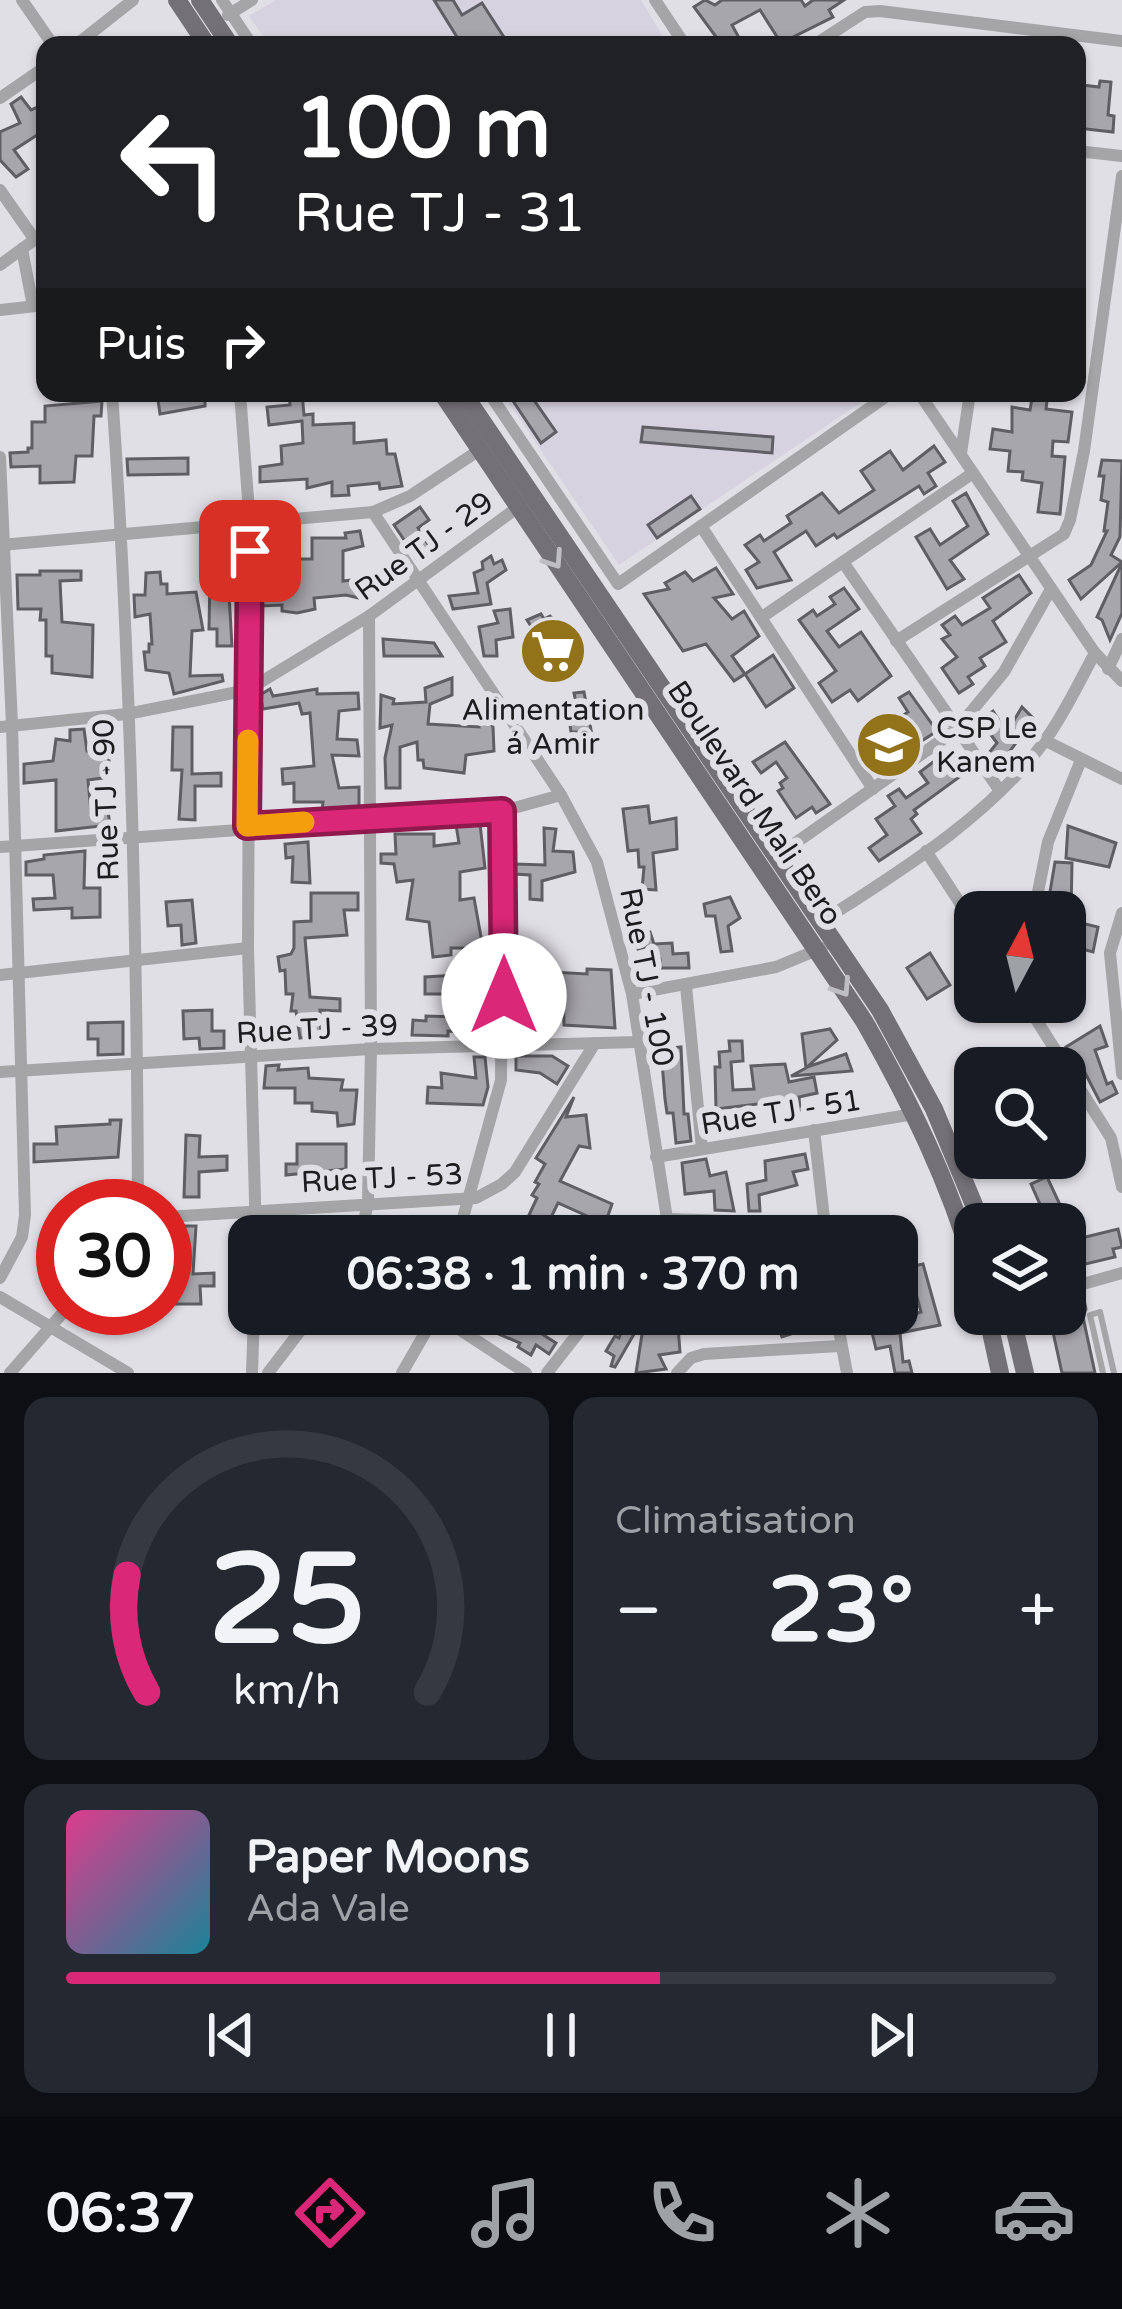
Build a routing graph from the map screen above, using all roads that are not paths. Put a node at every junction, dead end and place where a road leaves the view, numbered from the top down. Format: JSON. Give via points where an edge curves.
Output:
{"nodes":[{"id":1,"x":22,"y":0,"type":"edge"},
{"id":2,"x":134,"y":0,"type":"edge"},
{"id":3,"x":178,"y":0,"type":"edge"},
{"id":4,"x":200,"y":0,"type":"edge"},
{"id":5,"x":222,"y":0,"type":"edge"},
{"id":6,"x":252,"y":0,"type":"edge"},
{"id":7,"x":676,"y":0,"type":"edge"},
{"id":8,"x":658,"y":5,"type":"edge"},
{"id":9,"x":861,"y":6,"type":"edge"},
{"id":10,"x":223,"y":18,"type":"junction"},
{"id":11,"x":47,"y":36,"type":"edge"},
{"id":12,"x":88,"y":36,"type":"edge"},
{"id":13,"x":200,"y":36,"type":"edge"},
{"id":14,"x":228,"y":36,"type":"edge"},
{"id":15,"x":242,"y":36,"type":"edge"},
{"id":16,"x":679,"y":36,"type":"edge"},
{"id":17,"x":825,"y":36,"type":"edge"},
{"id":18,"x":1085,"y":36,"type":"edge"},
{"id":19,"x":1086,"y":36,"type":"edge"},
{"id":20,"x":1122,"y":41,"type":"edge"},
{"id":21,"x":36,"y":74,"type":"edge"},
{"id":22,"x":0,"y":98,"type":"edge"},
{"id":23,"x":1086,"y":152,"type":"edge"},
{"id":24,"x":1122,"y":156,"type":"edge"},
{"id":25,"x":1122,"y":176,"type":"edge"},
{"id":26,"x":0,"y":190,"type":"edge"},
{"id":27,"x":36,"y":231,"type":"edge"},
{"id":28,"x":36,"y":239,"type":"edge"},
{"id":29,"x":22,"y":249,"type":"junction"},
{"id":30,"x":0,"y":266,"type":"edge"},
{"id":31,"x":36,"y":295,"type":"edge"},
{"id":32,"x":36,"y":305,"type":"edge"},
{"id":33,"x":0,"y":310,"type":"edge"},
{"id":34,"x":113,"y":402,"type":"edge"},
{"id":35,"x":241,"y":402,"type":"edge"},
{"id":36,"x":448,"y":402,"type":"edge"},
{"id":37,"x":469,"y":402,"type":"edge"},
{"id":38,"x":495,"y":402,"type":"edge"},
{"id":39,"x":878,"y":402,"type":"edge"},
{"id":40,"x":926,"y":402,"type":"edge"},
{"id":41,"x":969,"y":402,"type":"edge"},
{"id":42,"x":482,"y":449,"type":"junction"},
{"id":43,"x":961,"y":454,"type":"junction"},
{"id":44,"x":0,"y":458,"type":"edge"},
{"id":45,"x":536,"y":461,"type":"junction"},
{"id":46,"x":518,"y":472,"type":"junction"},
{"id":47,"x":974,"y":473,"type":"junction"},
{"id":48,"x":526,"y":501,"type":"junction"},
{"id":49,"x":373,"y":512,"type":"junction"},
{"id":50,"x":250,"y":525,"type":"junction"},
{"id":51,"x":701,"y":526,"type":"junction"},
{"id":52,"x":122,"y":535,"type":"junction"},
{"id":53,"x":3,"y":545,"type":"edge"},
{"id":54,"x":1029,"y":555,"type":"junction"},
{"id":55,"x":843,"y":562,"type":"junction"},
{"id":56,"x":417,"y":582,"type":"junction"},
{"id":57,"x":1052,"y":589,"type":"junction"},
{"id":58,"x":369,"y":616,"type":"junction"},
{"id":59,"x":762,"y":616,"type":"junction"},
{"id":60,"x":1122,"y":639,"type":"edge"},
{"id":61,"x":896,"y":641,"type":"junction"},
{"id":62,"x":1095,"y":653,"type":"junction"},
{"id":63,"x":1108,"y":669,"type":"junction"},
{"id":64,"x":1122,"y":681,"type":"edge"},
{"id":65,"x":248,"y":690,"type":"junction"},
{"id":66,"x":128,"y":714,"type":"junction"},
{"id":67,"x":6,"y":726,"type":"edge"},
{"id":68,"x":956,"y":730,"type":"junction"},
{"id":69,"x":1046,"y":741,"type":"junction"},
{"id":70,"x":1081,"y":760,"type":"junction"},
{"id":71,"x":1122,"y":779,"type":"edge"},
{"id":72,"x":873,"y":789,"type":"junction"},
{"id":73,"x":1000,"y":791,"type":"junction"},
{"id":74,"x":561,"y":795,"type":"junction"},
{"id":75,"x":502,"y":811,"type":"junction"},
{"id":76,"x":370,"y":818,"type":"junction"},
{"id":77,"x":247,"y":826,"type":"junction"},
{"id":78,"x":131,"y":836,"type":"junction"},
{"id":79,"x":7,"y":846,"type":"edge"},
{"id":80,"x":926,"y":851,"type":"junction"},
{"id":81,"x":777,"y":856,"type":"junction"},
{"id":82,"x":1038,"y":891,"type":"edge"},
{"id":83,"x":954,"y":894,"type":"edge"},
{"id":84,"x":1122,"y":913,"type":"edge"},
{"id":85,"x":821,"y":922,"type":"junction"},
{"id":86,"x":826,"y":945,"type":"junction"},
{"id":87,"x":248,"y":948,"type":"junction"},
{"id":88,"x":135,"y":959,"type":"junction"},
{"id":89,"x":19,"y":973,"type":"junction"},
{"id":90,"x":0,"y":975,"type":"edge"},
{"id":91,"x":686,"y":986,"type":"junction"},
{"id":92,"x":632,"y":994,"type":"junction"},
{"id":93,"x":1038,"y":1023,"type":"edge"},
{"id":94,"x":638,"y":1042,"type":"junction"},
{"id":95,"x":504,"y":1043,"type":"junction"},
{"id":96,"x":595,"y":1043,"type":"junction"},
{"id":97,"x":371,"y":1049,"type":"junction"},
{"id":98,"x":252,"y":1057,"type":"junction"},
{"id":99,"x":138,"y":1064,"type":"junction"},
{"id":100,"x":21,"y":1071,"type":"junction"},
{"id":101,"x":0,"y":1072,"type":"edge"},
{"id":102,"x":1122,"y":1074,"type":"edge"},
{"id":103,"x":914,"y":1114,"type":"junction"},
{"id":104,"x":1122,"y":1126,"type":"edge"},
{"id":105,"x":814,"y":1130,"type":"junction"},
{"id":106,"x":1111,"y":1138,"type":"junction"},
{"id":107,"x":702,"y":1149,"type":"junction"},
{"id":108,"x":656,"y":1157,"type":"junction"},
{"id":109,"x":138,"y":1179,"type":"edge"},
{"id":110,"x":1122,"y":1187,"type":"edge"},
{"id":111,"x":466,"y":1201,"type":"junction"},
{"id":112,"x":368,"y":1202,"type":"junction"},
{"id":113,"x":973,"y":1203,"type":"edge"},
{"id":114,"x":256,"y":1208,"type":"junction"},
{"id":115,"x":954,"y":1208,"type":"edge"},
{"id":116,"x":192,"y":1214,"type":"edge"},
{"id":117,"x":256,"y":1215,"type":"edge"},
{"id":118,"x":365,"y":1215,"type":"edge"},
{"id":119,"x":463,"y":1215,"type":"edge"},
{"id":120,"x":666,"y":1215,"type":"edge"},
{"id":121,"x":823,"y":1215,"type":"edge"},
{"id":122,"x":1122,"y":1273,"type":"edge"},
{"id":123,"x":0,"y":1278,"type":"edge"},
{"id":124,"x":1086,"y":1283,"type":"edge"},
{"id":125,"x":0,"y":1297,"type":"edge"},
{"id":126,"x":36,"y":1317,"type":"edge"},
{"id":127,"x":43,"y":1335,"type":"edge"},
{"id":128,"x":66,"y":1335,"type":"edge"},
{"id":129,"x":253,"y":1335,"type":"edge"},
{"id":130,"x":297,"y":1335,"type":"edge"},
{"id":131,"x":424,"y":1335,"type":"edge"},
{"id":132,"x":468,"y":1335,"type":"edge"},
{"id":133,"x":577,"y":1335,"type":"edge"},
{"id":134,"x":839,"y":1335,"type":"edge"},
{"id":135,"x":992,"y":1335,"type":"edge"},
{"id":136,"x":1016,"y":1335,"type":"edge"},
{"id":137,"x":841,"y":1346,"type":"junction"},
{"id":138,"x":10,"y":1373,"type":"edge"},
{"id":139,"x":128,"y":1373,"type":"edge"},
{"id":140,"x":252,"y":1373,"type":"edge"},
{"id":141,"x":268,"y":1373,"type":"edge"},
{"id":142,"x":402,"y":1373,"type":"edge"},
{"id":143,"x":526,"y":1373,"type":"edge"},
{"id":144,"x":547,"y":1373,"type":"edge"},
{"id":145,"x":677,"y":1373,"type":"edge"},
{"id":146,"x":847,"y":1373,"type":"edge"},
{"id":147,"x":1000,"y":1373,"type":"edge"},
{"id":148,"x":1025,"y":1373,"type":"edge"},
{"id":149,"x":1102,"y":1373,"type":"edge"},
{"id":150,"x":1114,"y":1373,"type":"edge"}],
"edges":[{"from":1,"to":11,"type":"street"},
{"from":2,"to":12,"type":"street"},
{"from":3,"to":13,"type":"main road"},
{"from":4,"to":10,"type":"main road"},
{"from":5,"to":10,"type":"street"},
{"from":6,"to":10,"type":"street"},
{"from":7,"to":8,"type":"street"},
{"from":8,"to":16,"type":"street"},
{"from":9,"to":17,"type":"street"},
{"from":9,"to":18,"type":"street"},
{"from":10,"to":14,"type":"main road"},
{"from":10,"to":15,"type":"street"},
{"from":19,"to":20,"type":"street"},
{"from":21,"to":22,"type":"street"},
{"from":23,"to":24,"type":"street"},
{"from":25,"to":54,"type":"street","via":[[1070,520],[1056,540]]},
{"from":26,"to":27,"type":"street"},
{"from":28,"to":29,"type":"street"},
{"from":29,"to":30,"type":"street"},
{"from":29,"to":31,"type":"street"},
{"from":32,"to":33,"type":"street"},
{"from":34,"to":52,"type":"street","name":"Rue TJ - 90"},
{"from":35,"to":50,"type":"street"},
{"from":36,"to":42,"type":"main road","name":"Boulevard Mali Bero"},
{"from":37,"to":46,"type":"main road","name":"Boulevard Mali Bero"},
{"from":38,"to":45,"type":"street"},
{"from":39,"to":51,"type":"street"},
{"from":40,"to":43,"type":"street"},
{"from":41,"to":43,"type":"street"},
{"from":42,"to":48,"type":"main road","name":"Boulevard Mali Bero"},
{"from":42,"to":49,"type":"street"},
{"from":43,"to":47,"type":"street"},
{"from":44,"to":53,"type":"street"},
{"from":45,"to":46,"type":"street"},
{"from":45,"to":51,"type":"street","via":[[618,584]]},
{"from":46,"to":48,"type":"main road","name":"Boulevard Mali Bero"},
{"from":47,"to":54,"type":"street"},
{"from":47,"to":55,"type":"street"},
{"from":48,"to":56,"type":"street","name":"Rue TJ - 29"},
{"from":48,"to":81,"type":"main road","name":"Boulevard Mali Bero"},
{"from":48,"to":86,"type":"main road","name":"Boulevard Mali Bero","one_way":true},
{"from":49,"to":50,"type":"street"},
{"from":49,"to":56,"type":"street","name":"Rue TJ - 100"},
{"from":50,"to":52,"type":"street"},
{"from":50,"to":65,"type":"street"},
{"from":51,"to":59,"type":"street"},
{"from":52,"to":53,"type":"street"},
{"from":52,"to":66,"type":"street","name":"Rue TJ - 90"},
{"from":53,"to":67,"type":"street"},
{"from":54,"to":57,"type":"street"},
{"from":54,"to":61,"type":"street"},
{"from":55,"to":59,"type":"street"},
{"from":55,"to":61,"type":"street"},
{"from":56,"to":58,"type":"street","name":"Rue TJ - 29"},
{"from":56,"to":74,"type":"street","name":"Rue TJ - 100"},
{"from":57,"to":62,"type":"street"},
{"from":57,"to":68,"type":"street","via":[[1004,673]]},
{"from":58,"to":65,"type":"street","name":"Rue TJ - 29"},
{"from":58,"to":76,"type":"street"},
{"from":59,"to":72,"type":"street"},
{"from":60,"to":63,"type":"street"},
{"from":61,"to":68,"type":"street"},
{"from":62,"to":63,"type":"street"},
{"from":62,"to":69,"type":"street"},
{"from":63,"to":64,"type":"street"},
{"from":65,"to":66,"type":"street","name":"Rue TJ - 29"},
{"from":65,"to":77,"type":"street"},
{"from":66,"to":67,"type":"street","name":"Rue TJ - 29"},
{"from":66,"to":78,"type":"street","name":"Rue TJ - 90"},
{"from":67,"to":79,"type":"street"},
{"from":68,"to":72,"type":"street"},
{"from":68,"to":73,"type":"street"},
{"from":69,"to":70,"type":"street"},
{"from":69,"to":73,"type":"street"},
{"from":70,"to":71,"type":"street"},
{"from":70,"to":82,"type":"street"},
{"from":72,"to":81,"type":"street"},
{"from":73,"to":80,"type":"street"},
{"from":74,"to":75,"type":"street"},
{"from":74,"to":92,"type":"street","name":"Rue TJ - 100","via":[[597,862]]},
{"from":75,"to":76,"type":"street"},
{"from":75,"to":95,"type":"street"},
{"from":76,"to":77,"type":"street"},
{"from":76,"to":97,"type":"street"},
{"from":77,"to":78,"type":"street"},
{"from":77,"to":87,"type":"street"},
{"from":78,"to":79,"type":"street"},
{"from":78,"to":88,"type":"street","name":"Rue TJ - 90"},
{"from":79,"to":89,"type":"street"},
{"from":80,"to":83,"type":"street"},
{"from":80,"to":85,"type":"street"},
{"from":81,"to":85,"type":"main road","name":"Boulevard Mali Bero"},
{"from":84,"to":102,"type":"street","via":[[1110,953]]},
{"from":85,"to":86,"type":"main road","name":"Boulevard Mali Bero"},
{"from":86,"to":91,"type":"street","via":[[776,968]]},
{"from":86,"to":103,"type":"main road","name":"Boulevard Mali Bero","one_way":true},
{"from":86,"to":113,"type":"main road","name":"Boulevard Mali Bero","via":[[880,1010]]},
{"from":87,"to":88,"type":"street"},
{"from":87,"to":98,"type":"street"},
{"from":88,"to":89,"type":"street"},
{"from":88,"to":99,"type":"street","name":"Rue TJ - 90"},
{"from":89,"to":90,"type":"street"},
{"from":89,"to":100,"type":"street"},
{"from":91,"to":92,"type":"street"},
{"from":91,"to":107,"type":"street"},
{"from":92,"to":94,"type":"street","name":"Rue TJ - 100"},
{"from":93,"to":106,"type":"street"},
{"from":94,"to":96,"type":"street","name":"Rue TJ - 39"},
{"from":94,"to":108,"type":"street","name":"Rue TJ - 100"},
{"from":95,"to":96,"type":"street","name":"Rue TJ - 39"},
{"from":95,"to":97,"type":"street","name":"Rue TJ - 39"},
{"from":95,"to":111,"type":"street","via":[[497,1103]]},
{"from":96,"to":111,"type":"street","name":"Rue TJ - 53","via":[[515,1172]]},
{"from":97,"to":98,"type":"street","name":"Rue TJ - 39"},
{"from":97,"to":112,"type":"street"},
{"from":98,"to":99,"type":"street","name":"Rue TJ - 39"},
{"from":98,"to":114,"type":"street"},
{"from":99,"to":100,"type":"street","name":"Rue TJ - 39"},
{"from":99,"to":109,"type":"street","name":"Rue TJ - 90"},
{"from":100,"to":101,"type":"street","name":"Rue TJ - 39"},
{"from":100,"to":123,"type":"street","via":[[25,1215]]},
{"from":103,"to":105,"type":"street","name":"Rue TJ - 51"},
{"from":103,"to":115,"type":"main road","name":"Boulevard Mali Bero"},
{"from":104,"to":106,"type":"street"},
{"from":105,"to":107,"type":"street","name":"Rue TJ - 51"},
{"from":105,"to":121,"type":"street"},
{"from":106,"to":110,"type":"street"},
{"from":107,"to":108,"type":"street","name":"Rue TJ - 51"},
{"from":108,"to":120,"type":"street","name":"Rue TJ - 100"},
{"from":111,"to":112,"type":"street","name":"Rue TJ - 53"},
{"from":111,"to":119,"type":"street"},
{"from":112,"to":114,"type":"street","name":"Rue TJ - 53"},
{"from":112,"to":118,"type":"street"},
{"from":114,"to":116,"type":"street","name":"Rue TJ - 53"},
{"from":114,"to":117,"type":"street"},
{"from":122,"to":124,"type":"street"},
{"from":125,"to":126,"type":"street"},
{"from":127,"to":138,"type":"street"},
{"from":128,"to":139,"type":"street"},
{"from":129,"to":140,"type":"street"},
{"from":130,"to":141,"type":"street"},
{"from":131,"to":142,"type":"street"},
{"from":132,"to":143,"type":"street"},
{"from":133,"to":144,"type":"street"},
{"from":134,"to":137,"type":"street"},
{"from":135,"to":147,"type":"main road"},
{"from":136,"to":148,"type":"main road"},
{"from":137,"to":145,"type":"street","via":[[704,1354]]},
{"from":137,"to":146,"type":"street"},
{"from":149,"to":150,"type":"lane","via":[[1090,1315],[1100,1312]]}]}
